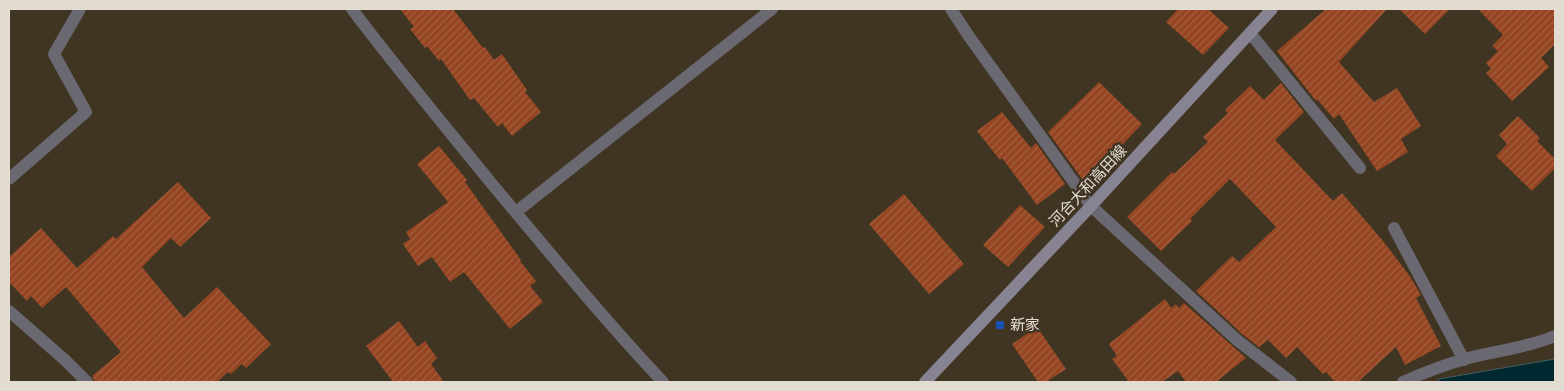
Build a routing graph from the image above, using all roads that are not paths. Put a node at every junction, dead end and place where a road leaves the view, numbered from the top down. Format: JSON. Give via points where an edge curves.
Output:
{"nodes":[{"id":1,"x":80,"y":9,"type":"edge"},
{"id":2,"x":352,"y":9,"type":"edge"},
{"id":3,"x":772,"y":9,"type":"edge"},
{"id":4,"x":951,"y":9,"type":"edge"},
{"id":5,"x":1272,"y":9,"type":"edge"},
{"id":6,"x":1250,"y":33,"type":"junction"},
{"id":7,"x":1360,"y":168,"type":"dead end"},
{"id":8,"x":9,"y":178,"type":"edge"},
{"id":9,"x":1091,"y":206,"type":"junction"},
{"id":10,"x":516,"y":212,"type":"junction"},
{"id":11,"x":1394,"y":228,"type":"dead end"},
{"id":12,"x":9,"y":311,"type":"edge"},
{"id":13,"x":1555,"y":336,"type":"edge"},
{"id":14,"x":1464,"y":360,"type":"junction"},
{"id":15,"x":87,"y":382,"type":"edge"},
{"id":16,"x":663,"y":382,"type":"edge"},
{"id":17,"x":925,"y":382,"type":"edge"},
{"id":18,"x":1291,"y":382,"type":"edge"},
{"id":19,"x":1403,"y":382,"type":"edge"}],
"edges":[{"from":1,"to":8,"type":"street","via":[[54,54],[86,112]]},
{"from":2,"to":10,"type":"street"},
{"from":3,"to":10,"type":"street"},
{"from":4,"to":9,"type":"street"},
{"from":5,"to":6,"type":"main road","name":"河合大和高田線"},
{"from":6,"to":7,"type":"street"},
{"from":6,"to":9,"type":"main road","name":"河合大和高田線"},
{"from":9,"to":17,"type":"main road","name":"河合大和高田線"},
{"from":9,"to":18,"type":"street","via":[[1230,334]]},
{"from":10,"to":16,"type":"street","via":[[608,323]]},
{"from":11,"to":14,"type":"street"},
{"from":12,"to":15,"type":"street"},
{"from":13,"to":14,"type":"street"},
{"from":14,"to":19,"type":"street"}]}
